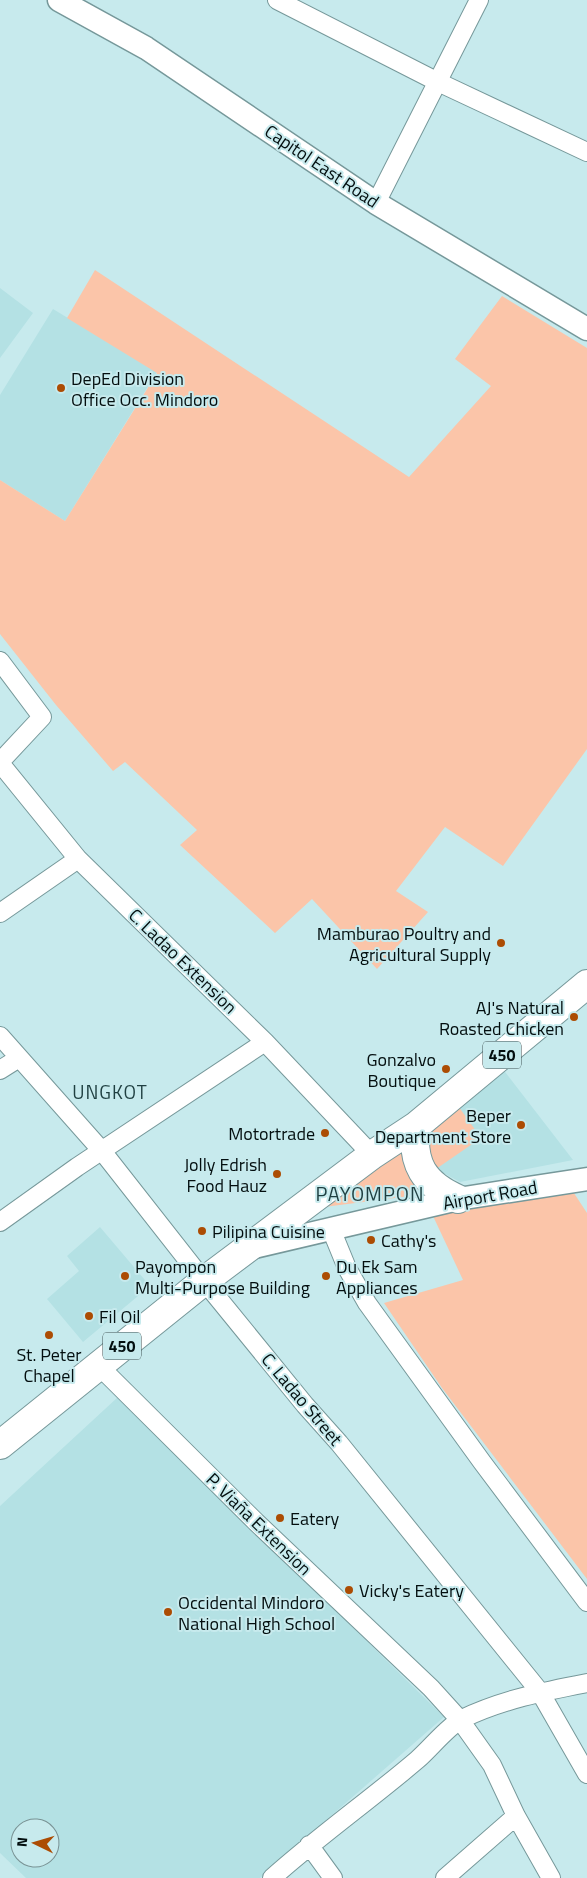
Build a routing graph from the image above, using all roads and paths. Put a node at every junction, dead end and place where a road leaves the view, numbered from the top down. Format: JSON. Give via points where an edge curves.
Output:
{"nodes":[{"id":1,"x":59,"y":0,"type":"edge"},
{"id":2,"x":277,"y":0,"type":"edge"},
{"id":3,"x":478,"y":0,"type":"edge"},
{"id":4,"x":438,"y":82,"type":"junction"},
{"id":5,"x":587,"y":152,"type":"edge"},
{"id":6,"x":376,"y":203,"type":"junction"},
{"id":7,"x":587,"y":329,"type":"edge"},
{"id":8,"x":0,"y":661,"type":"edge"},
{"id":9,"x":0,"y":763,"type":"edge"},
{"id":10,"x":78,"y":859,"type":"junction"},
{"id":11,"x":0,"y":913,"type":"edge"},
{"id":12,"x":587,"y":984,"type":"edge"},
{"id":13,"x":0,"y":1036,"type":"edge"},
{"id":14,"x":265,"y":1042,"type":"junction"},
{"id":15,"x":19,"y":1058,"type":"junction"},
{"id":16,"x":0,"y":1070,"type":"edge"},
{"id":17,"x":416,"y":1126,"type":"junction"},
{"id":18,"x":102,"y":1151,"type":"junction"},
{"id":19,"x":372,"y":1155,"type":"junction"},
{"id":20,"x":587,"y":1179,"type":"edge"},
{"id":21,"x":458,"y":1199,"type":"junction"},
{"id":22,"x":0,"y":1222,"type":"edge"},
{"id":23,"x":332,"y":1229,"type":"junction"},
{"id":24,"x":247,"y":1249,"type":"junction"},
{"id":25,"x":204,"y":1281,"type":"junction"},
{"id":26,"x":98,"y":1365,"type":"junction"},
{"id":27,"x":0,"y":1444,"type":"edge"},
{"id":28,"x":587,"y":1602,"type":"edge"},
{"id":29,"x":587,"y":1683,"type":"edge"},
{"id":30,"x":540,"y":1692,"type":"junction"},
{"id":31,"x":460,"y":1720,"type":"junction"},
{"id":32,"x":587,"y":1774,"type":"edge"},
{"id":33,"x":516,"y":1816,"type":"junction"},
{"id":34,"x":310,"y":1845,"type":"junction"},
{"id":35,"x":272,"y":1878,"type":"edge"},
{"id":36,"x":333,"y":1878,"type":"edge"},
{"id":37,"x":445,"y":1878,"type":"edge"},
{"id":38,"x":551,"y":1878,"type":"edge"}],
"edges":[{"from":1,"to":6,"type":"street","name":"Capitol East Road","via":[[146,48]]},
{"from":2,"to":4,"type":"street"},
{"from":3,"to":4,"type":"street"},
{"from":4,"to":5,"type":"street"},
{"from":4,"to":6,"type":"street"},
{"from":6,"to":7,"type":"street","name":"Capitol East Road"},
{"from":8,"to":9,"type":"street","via":[[42,717]]},
{"from":9,"to":10,"type":"street","name":"C. Ladao Extension"},
{"from":10,"to":11,"type":"street"},
{"from":10,"to":14,"type":"street","name":"C. Ladao Extension"},
{"from":12,"to":17,"type":"main road","number":"450"},
{"from":13,"to":15,"type":"street","name":"C. Ladao Street"},
{"from":14,"to":18,"type":"street"},
{"from":14,"to":19,"type":"street","name":"C. Ladao Extension"},
{"from":15,"to":16,"type":"street"},
{"from":15,"to":18,"type":"street","name":"C. Ladao Street"},
{"from":17,"to":19,"type":"main road","number":"450"},
{"from":17,"to":21,"type":"main road","via":[[415,1152],[420,1167],[441,1191]]},
{"from":18,"to":22,"type":"street"},
{"from":18,"to":25,"type":"street","name":"C. Ladao Street"},
{"from":19,"to":24,"type":"main road","number":"450"},
{"from":20,"to":21,"type":"street","name":"Airport Road"},
{"from":21,"to":23,"type":"street","name":"Airport Road"},
{"from":23,"to":24,"type":"street","name":"Airport Road"},
{"from":23,"to":28,"type":"street","via":[[347,1268],[367,1303]]},
{"from":24,"to":25,"type":"main road","number":"450"},
{"from":25,"to":26,"type":"main road","number":"450"},
{"from":25,"to":30,"type":"street","name":"C. Ladao Street"},
{"from":26,"to":27,"type":"main road","number":"450"},
{"from":26,"to":31,"type":"street","name":"P. Viaña Extension","via":[[256,1522],[431,1688]]},
{"from":29,"to":30,"type":"street"},
{"from":30,"to":31,"type":"street"},
{"from":30,"to":32,"type":"street","name":"C. Ladao Street"},
{"from":31,"to":33,"type":"street","name":"P. Viaña Extension","via":[[492,1765]]},
{"from":31,"to":34,"type":"street","via":[[417,1760]]},
{"from":33,"to":37,"type":"street"},
{"from":33,"to":38,"type":"street","name":"P. Viaña Extension"},
{"from":34,"to":35,"type":"street"},
{"from":34,"to":36,"type":"street"}]}
